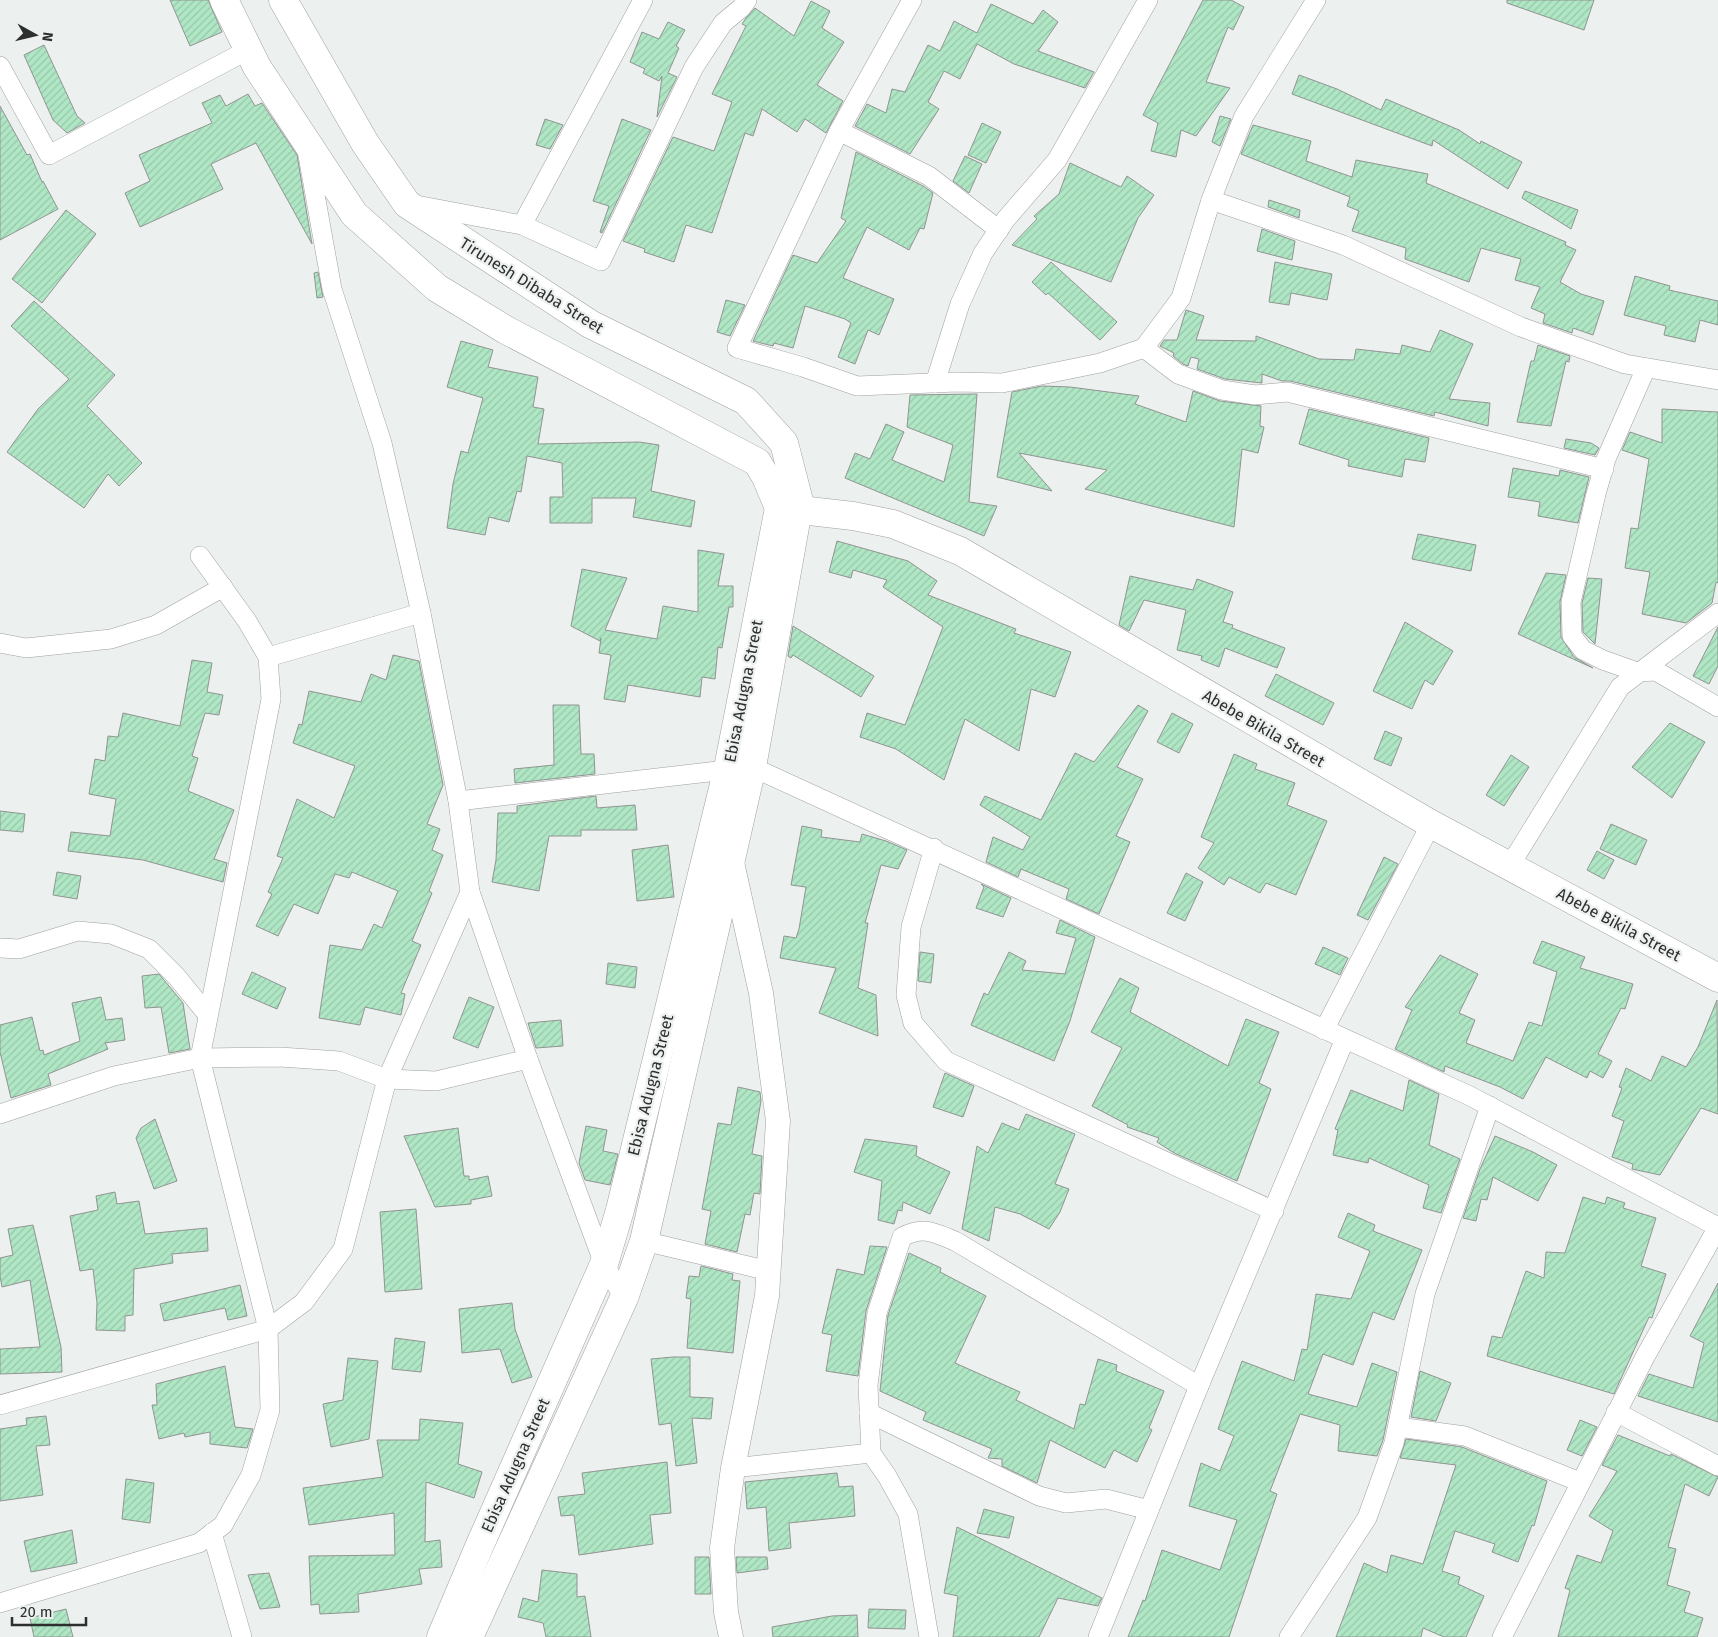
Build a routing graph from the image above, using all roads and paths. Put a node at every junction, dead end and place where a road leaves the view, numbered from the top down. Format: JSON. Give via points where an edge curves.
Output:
{"nodes":[{"id":1,"x":224,"y":0,"type":"edge"},
{"id":2,"x":283,"y":0,"type":"edge"},
{"id":3,"x":643,"y":0,"type":"edge"},
{"id":4,"x":747,"y":0,"type":"edge"},
{"id":5,"x":912,"y":0,"type":"edge"},
{"id":6,"x":1148,"y":0,"type":"edge"},
{"id":7,"x":1316,"y":0,"type":"edge"},
{"id":8,"x":248,"y":50,"type":"junction"},
{"id":9,"x":0,"y":66,"type":"edge"},
{"id":10,"x":839,"y":132,"type":"junction"},
{"id":11,"x":306,"y":141,"type":"junction"},
{"id":12,"x":1211,"y":200,"type":"junction"},
{"id":13,"x":407,"y":204,"type":"junction"},
{"id":14,"x":522,"y":225,"type":"junction"},
{"id":15,"x":999,"y":230,"type":"junction"},
{"id":16,"x":1144,"y":348,"type":"junction"},
{"id":17,"x":1646,"y":368,"type":"junction"},
{"id":18,"x":1718,"y":380,"type":"edge"},
{"id":19,"x":935,"y":383,"type":"junction"},
{"id":20,"x":1604,"y":469,"type":"junction"},
{"id":21,"x":790,"y":508,"type":"junction"},
{"id":22,"x":200,"y":556,"type":"dead end"},
{"id":23,"x":790,"y":558,"type":"joint"},
{"id":24,"x":222,"y":587,"type":"junction"},
{"id":25,"x":421,"y":613,"type":"junction"},
{"id":26,"x":1718,"y":613,"type":"edge"},
{"id":27,"x":0,"y":643,"type":"edge"},
{"id":28,"x":268,"y":657,"type":"junction"},
{"id":29,"x":1636,"y":672,"type":"junction"},
{"id":30,"x":1718,"y":707,"type":"edge"},
{"id":31,"x":740,"y":767,"type":"junction"},
{"id":32,"x":458,"y":801,"type":"junction"},
{"id":33,"x":1431,"y":824,"type":"junction"},
{"id":34,"x":934,"y":848,"type":"junction"},
{"id":35,"x":731,"y":857,"type":"junction"},
{"id":36,"x":1509,"y":867,"type":"junction"},
{"id":37,"x":470,"y":892,"type":"junction"},
{"id":38,"x":0,"y":948,"type":"edge"},
{"id":39,"x":1715,"y":970,"type":"edge"},
{"id":40,"x":208,"y":1015,"type":"junction"},
{"id":41,"x":1324,"y":1030,"type":"junction"},
{"id":42,"x":1345,"y":1039,"type":"junction"},
{"id":43,"x":200,"y":1058,"type":"junction"},
{"id":44,"x":528,"y":1059,"type":"junction"},
{"id":45,"x":387,"y":1079,"type":"junction"},
{"id":46,"x":1490,"y":1106,"type":"junction"},
{"id":47,"x":0,"y":1114,"type":"edge"},
{"id":48,"x":1274,"y":1211,"type":"junction"},
{"id":49,"x":1718,"y":1227,"type":"edge"},
{"id":50,"x":644,"y":1241,"type":"junction"},
{"id":51,"x":604,"y":1264,"type":"junction"},
{"id":52,"x":769,"y":1271,"type":"junction"},
{"id":53,"x":624,"y":1298,"type":"junction"},
{"id":54,"x":268,"y":1329,"type":"junction"},
{"id":55,"x":1199,"y":1386,"type":"junction"},
{"id":56,"x":0,"y":1405,"type":"edge"},
{"id":57,"x":1616,"y":1412,"type":"junction"},
{"id":58,"x":869,"y":1414,"type":"junction"},
{"id":59,"x":1398,"y":1427,"type":"junction"},
{"id":60,"x":871,"y":1453,"type":"junction"},
{"id":61,"x":1718,"y":1466,"type":"edge"},
{"id":62,"x":733,"y":1468,"type":"junction"},
{"id":63,"x":1580,"y":1482,"type":"junction"},
{"id":64,"x":1149,"y":1510,"type":"junction"},
{"id":65,"x":212,"y":1533,"type":"junction"},
{"id":66,"x":0,"y":1603,"type":"edge"},
{"id":67,"x":242,"y":1637,"type":"edge"},
{"id":68,"x":441,"y":1637,"type":"edge"},
{"id":69,"x":469,"y":1637,"type":"edge"},
{"id":70,"x":731,"y":1637,"type":"edge"},
{"id":71,"x":929,"y":1637,"type":"edge"},
{"id":72,"x":1098,"y":1637,"type":"edge"},
{"id":73,"x":1290,"y":1637,"type":"edge"},
{"id":74,"x":1502,"y":1637,"type":"edge"}],
"edges":[{"from":1,"to":8,"type":"main road"},
{"from":2,"to":13,"type":"main road","name":"Tirunesh Dibaba Street","via":[[365,143]]},
{"from":3,"to":14,"type":"street"},
{"from":4,"to":14,"type":"street","via":[[723,23],[694,67],[601,261]]},
{"from":5,"to":10,"type":"street"},
{"from":6,"to":15,"type":"street","via":[[1057,160]]},
{"from":7,"to":12,"type":"street","via":[[1244,116]]},
{"from":8,"to":9,"type":"street","via":[[49,155]]},
{"from":8,"to":11,"type":"main road"},
{"from":10,"to":15,"type":"street","via":[[929,176]]},
{"from":10,"to":19,"type":"street","via":[[737,348],[803,366],[857,386]]},
{"from":11,"to":21,"type":"main road","via":[[354,214],[438,288],[506,330],[756,462]]},
{"from":11,"to":25,"type":"street","via":[[332,289],[382,443]]},
{"from":12,"to":16,"type":"street","via":[[1181,298]]},
{"from":12,"to":17,"type":"street","via":[[1343,245],[1521,326],[1625,364]]},
{"from":13,"to":14,"type":"street"},
{"from":13,"to":21,"type":"main road","name":"Tirunesh Dibaba Street","via":[[590,324],[746,401],[784,443]]},
{"from":15,"to":19,"type":"street","via":[[983,253],[960,304]]},
{"from":16,"to":19,"type":"street","via":[[1100,363],[1002,383]]},
{"from":16,"to":20,"type":"street","via":[[1178,374],[1222,390],[1254,395],[1287,392]]},
{"from":17,"to":18,"type":"street"},
{"from":17,"to":20,"type":"street"},
{"from":20,"to":29,"type":"street","via":[[1571,602],[1572,636],[1583,650]]},
{"from":21,"to":23,"type":"main road","name":"Tirunesh Dibaba Street"},
{"from":21,"to":31,"type":"main road","name":"Ebisa Adugna Street"},
{"from":21,"to":33,"type":"main road","name":"Abebe Bikila Street","via":[[893,524],[960,551]]},
{"from":22,"to":24,"type":"street"},
{"from":23,"to":31,"type":"main road","name":"Ebisa Adugna Street"},
{"from":24,"to":27,"type":"street","via":[[156,625],[111,639],[26,648]]},
{"from":24,"to":28,"type":"street"},
{"from":25,"to":28,"type":"street"},
{"from":25,"to":32,"type":"street"},
{"from":26,"to":29,"type":"street"},
{"from":28,"to":40,"type":"street","via":[[272,699]]},
{"from":29,"to":30,"type":"street","via":[[1656,671]]},
{"from":29,"to":36,"type":"street","via":[[1620,687]]},
{"from":31,"to":32,"type":"street"},
{"from":31,"to":34,"type":"street"},
{"from":31,"to":35,"type":"main road","name":"Ebisa Adugna Street"},
{"from":31,"to":51,"type":"main road","name":"Ebisa Adugna Street"},
{"from":32,"to":37,"type":"street"},
{"from":33,"to":36,"type":"main road","name":"Abebe Bikila Street"},
{"from":33,"to":41,"type":"street"},
{"from":34,"to":41,"type":"street"},
{"from":34,"to":48,"type":"street","via":[[911,926],[906,995],[913,1023],[946,1061]]},
{"from":35,"to":50,"type":"main road","name":"Ebisa Adugna Street"},
{"from":35,"to":52,"type":"street","via":[[761,993],[778,1121]]},
{"from":36,"to":39,"type":"main road","name":"Abebe Bikila Street"},
{"from":37,"to":44,"type":"street"},
{"from":37,"to":45,"type":"street"},
{"from":38,"to":40,"type":"street","via":[[19,949],[78,931],[111,934],[149,949]]},
{"from":40,"to":43,"type":"street"},
{"from":41,"to":42,"type":"street"},
{"from":42,"to":46,"type":"street"},
{"from":42,"to":48,"type":"street"},
{"from":43,"to":45,"type":"street","via":[[280,1057],[339,1061]]},
{"from":43,"to":47,"type":"street","via":[[114,1076]]},
{"from":43,"to":54,"type":"street"},
{"from":44,"to":45,"type":"street","via":[[436,1081]]},
{"from":44,"to":51,"type":"street"},
{"from":45,"to":54,"type":"street","via":[[343,1248],[304,1302]]},
{"from":46,"to":49,"type":"street"},
{"from":46,"to":59,"type":"street","via":[[1425,1294]]},
{"from":48,"to":55,"type":"street"},
{"from":49,"to":57,"type":"street"},
{"from":50,"to":52,"type":"street"},
{"from":50,"to":53,"type":"main road","name":"Ebisa Adugna Street"},
{"from":51,"to":53,"type":"street"},
{"from":51,"to":68,"type":"main road","name":"Ebisa Adugna Street"},
{"from":52,"to":62,"type":"street","via":[[767,1296]]},
{"from":53,"to":69,"type":"main road","name":"Ebisa Adugna Street"},
{"from":54,"to":56,"type":"street"},
{"from":54,"to":65,"type":"street","via":[[270,1410],[251,1475],[223,1525]]},
{"from":55,"to":58,"type":"street","via":[[954,1241],[928,1230],[915,1230],[902,1237],[877,1313],[868,1386]]},
{"from":55,"to":64,"type":"street"},
{"from":57,"to":61,"type":"street"},
{"from":57,"to":63,"type":"street"},
{"from":58,"to":60,"type":"street"},
{"from":58,"to":64,"type":"street","via":[[1039,1496],[1066,1503],[1106,1499]]},
{"from":59,"to":63,"type":"street","via":[[1465,1436]]},
{"from":59,"to":73,"type":"street","via":[[1367,1518]]},
{"from":60,"to":62,"type":"street"},
{"from":60,"to":71,"type":"street","via":[[908,1514]]},
{"from":62,"to":70,"type":"street","via":[[722,1548]]},
{"from":63,"to":74,"type":"street"},
{"from":64,"to":72,"type":"street"},
{"from":65,"to":66,"type":"street","via":[[199,1542]]},
{"from":65,"to":67,"type":"street"}]}
